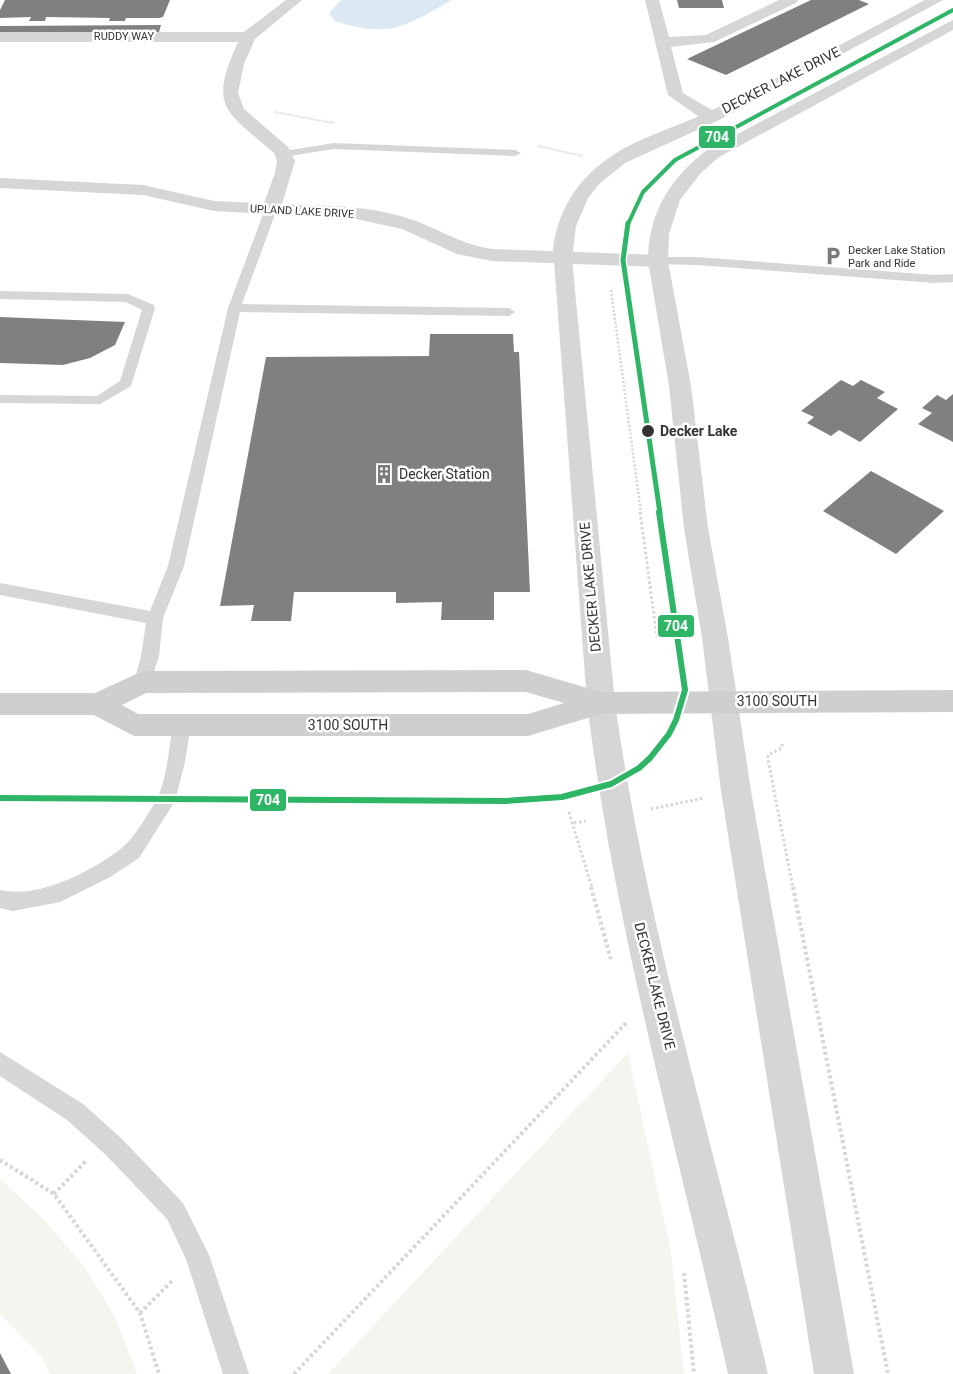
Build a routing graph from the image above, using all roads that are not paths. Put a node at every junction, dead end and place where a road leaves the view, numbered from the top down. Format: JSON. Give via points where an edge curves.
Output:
{"nodes":[{"id":1,"x":295,"y":0,"type":"edge"},
{"id":2,"x":652,"y":0,"type":"edge"},
{"id":3,"x":791,"y":0,"type":"edge"},
{"id":4,"x":936,"y":0,"type":"edge"},
{"id":5,"x":953,"y":24,"type":"edge"},
{"id":6,"x":0,"y":37,"type":"edge"},
{"id":7,"x":248,"y":37,"type":"junction"},
{"id":8,"x":661,"y":42,"type":"junction"},
{"id":9,"x":711,"y":117,"type":"junction"},
{"id":10,"x":515,"y":153,"type":"dead end"},
{"id":11,"x":284,"y":154,"type":"junction"},
{"id":12,"x":0,"y":183,"type":"edge"},
{"id":13,"x":271,"y":209,"type":"junction"},
{"id":14,"x":562,"y":259,"type":"junction"},
{"id":15,"x":658,"y":261,"type":"junction"},
{"id":16,"x":953,"y":278,"type":"edge"},
{"id":17,"x":0,"y":295,"type":"edge"},
{"id":18,"x":234,"y":308,"type":"junction"},
{"id":19,"x":508,"y":312,"type":"dead end"},
{"id":20,"x":0,"y":400,"type":"edge"},
{"id":21,"x":0,"y":589,"type":"edge"},
{"id":22,"x":155,"y":618,"type":"junction"},
{"id":23,"x":143,"y":682,"type":"junction"},
{"id":24,"x":722,"y":701,"type":"junction"},
{"id":25,"x":953,"y":701,"type":"edge"},
{"id":26,"x":600,"y":703,"type":"junction"},
{"id":27,"x":0,"y":704,"type":"edge"},
{"id":28,"x":98,"y":704,"type":"junction"},
{"id":29,"x":182,"y":725,"type":"junction"},
{"id":30,"x":0,"y":899,"type":"edge"},
{"id":31,"x":0,"y":1063,"type":"edge"},
{"id":32,"x":236,"y":1374,"type":"edge"},
{"id":33,"x":748,"y":1374,"type":"edge"},
{"id":34,"x":834,"y":1374,"type":"edge"}],
"edges":[{"from":1,"to":7,"type":"street"},
{"from":2,"to":8,"type":"street"},
{"from":3,"to":8,"type":"street","via":[[709,39]]},
{"from":4,"to":9,"type":"street","name":"DECKER LAKE DRIVE"},
{"from":5,"to":15,"type":"street","via":[[750,134],[696,168],[665,211],[659,228]]},
{"from":6,"to":7,"type":"street","name":"RUDDY WAY"},
{"from":7,"to":11,"type":"street","via":[[236,64],[231,102],[236,111],[276,143]]},
{"from":8,"to":9,"type":"street","via":[[676,95]]},
{"from":9,"to":14,"type":"street","name":"DECKER LAKE DRIVE","via":[[628,154],[593,179],[572,210],[563,236]]},
{"from":10,"to":11,"type":"lane","via":[[334,146]]},
{"from":11,"to":13,"type":"street","via":[[284,173]]},
{"from":12,"to":13,"type":"street","name":"UPLAND LAKE DRIVE","via":[[143,190],[214,206]]},
{"from":13,"to":14,"type":"street","name":"UPLAND LAKE DRIVE","via":[[332,211],[384,218],[464,250]]},
{"from":13,"to":18,"type":"lane"},
{"from":14,"to":15,"type":"street","name":"UPLAND LAKE DRIVE"},
{"from":14,"to":26,"type":"street","name":"DECKER LAKE DRIVE"},
{"from":15,"to":16,"type":"lane"},
{"from":15,"to":24,"type":"street","via":[[680,386],[696,528]]},
{"from":17,"to":20,"type":"lane","via":[[128,298],[149,308],[126,383],[100,400]]},
{"from":18,"to":19,"type":"lane"},
{"from":18,"to":22,"type":"lane","via":[[176,566]]},
{"from":21,"to":22,"type":"lane"},
{"from":22,"to":23,"type":"lane"},
{"from":23,"to":26,"type":"main road","name":"3100 SOUTH","via":[[526,681]]},
{"from":23,"to":28,"type":"main road","name":"3100 SOUTH"},
{"from":24,"to":25,"type":"main road","name":"3100 SOUTH"},
{"from":24,"to":26,"type":"main road","name":"3100 SOUTH"},
{"from":24,"to":34,"type":"street"},
{"from":26,"to":29,"type":"main road","name":"3100 SOUTH","via":[[528,724]]},
{"from":26,"to":33,"type":"street","name":"DECKER LAKE DRIVE","via":[[642,940]]},
{"from":27,"to":28,"type":"main road","name":"3100 SOUTH"},
{"from":28,"to":29,"type":"main road","name":"3100 SOUTH","via":[[134,725]]},
{"from":29,"to":30,"type":"lane","via":[[166,801],[132,852],[60,893],[13,902]]},
{"from":31,"to":32,"type":"lane","via":[[75,1112],[114,1147],[174,1211],[197,1255]]}]}
